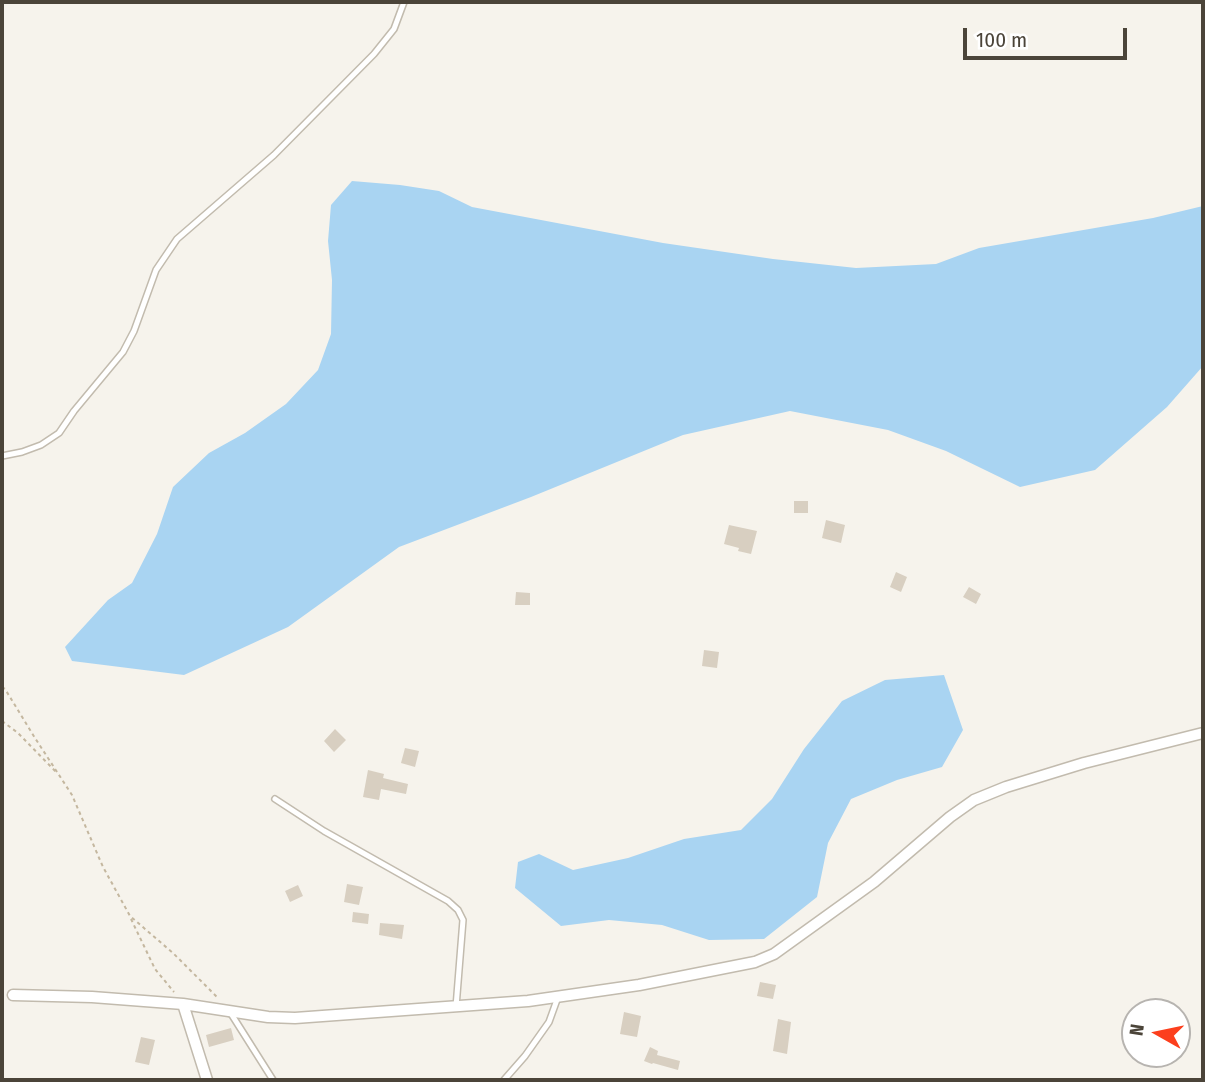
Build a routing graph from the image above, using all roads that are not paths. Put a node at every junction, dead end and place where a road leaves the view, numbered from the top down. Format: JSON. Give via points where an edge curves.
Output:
{"nodes":[{"id":1,"x":404,"y":2,"type":"edge"},
{"id":2,"x":2,"y":456,"type":"edge"},
{"id":3,"x":1203,"y":733,"type":"edge"},
{"id":4,"x":275,"y":799,"type":"dead end"},
{"id":5,"x":7,"y":994,"type":"edge"},
{"id":6,"x":558,"y":997,"type":"junction"},
{"id":7,"x":183,"y":1004,"type":"junction"},
{"id":8,"x":456,"y":1007,"type":"junction"},
{"id":9,"x":229,"y":1011,"type":"junction"},
{"id":10,"x":207,"y":1080,"type":"edge"},
{"id":11,"x":273,"y":1080,"type":"edge"},
{"id":12,"x":504,"y":1080,"type":"edge"}],
"edges":[{"from":1,"to":2,"type":"lane","via":[[394,29],[367,62],[274,155],[177,239],[156,270],[123,352],[59,433],[41,445]]},
{"from":3,"to":6,"type":"street","via":[[1084,763],[974,800],[874,882],[774,954],[755,962]]},
{"from":4,"to":8,"type":"lane","via":[[458,910],[463,920]]},
{"from":5,"to":7,"type":"street"},
{"from":6,"to":8,"type":"street"},
{"from":6,"to":12,"type":"lane","via":[[549,1022]]},
{"from":7,"to":9,"type":"street"},
{"from":7,"to":10,"type":"street"},
{"from":8,"to":9,"type":"street","via":[[295,1018]]},
{"from":9,"to":11,"type":"lane"}]}
